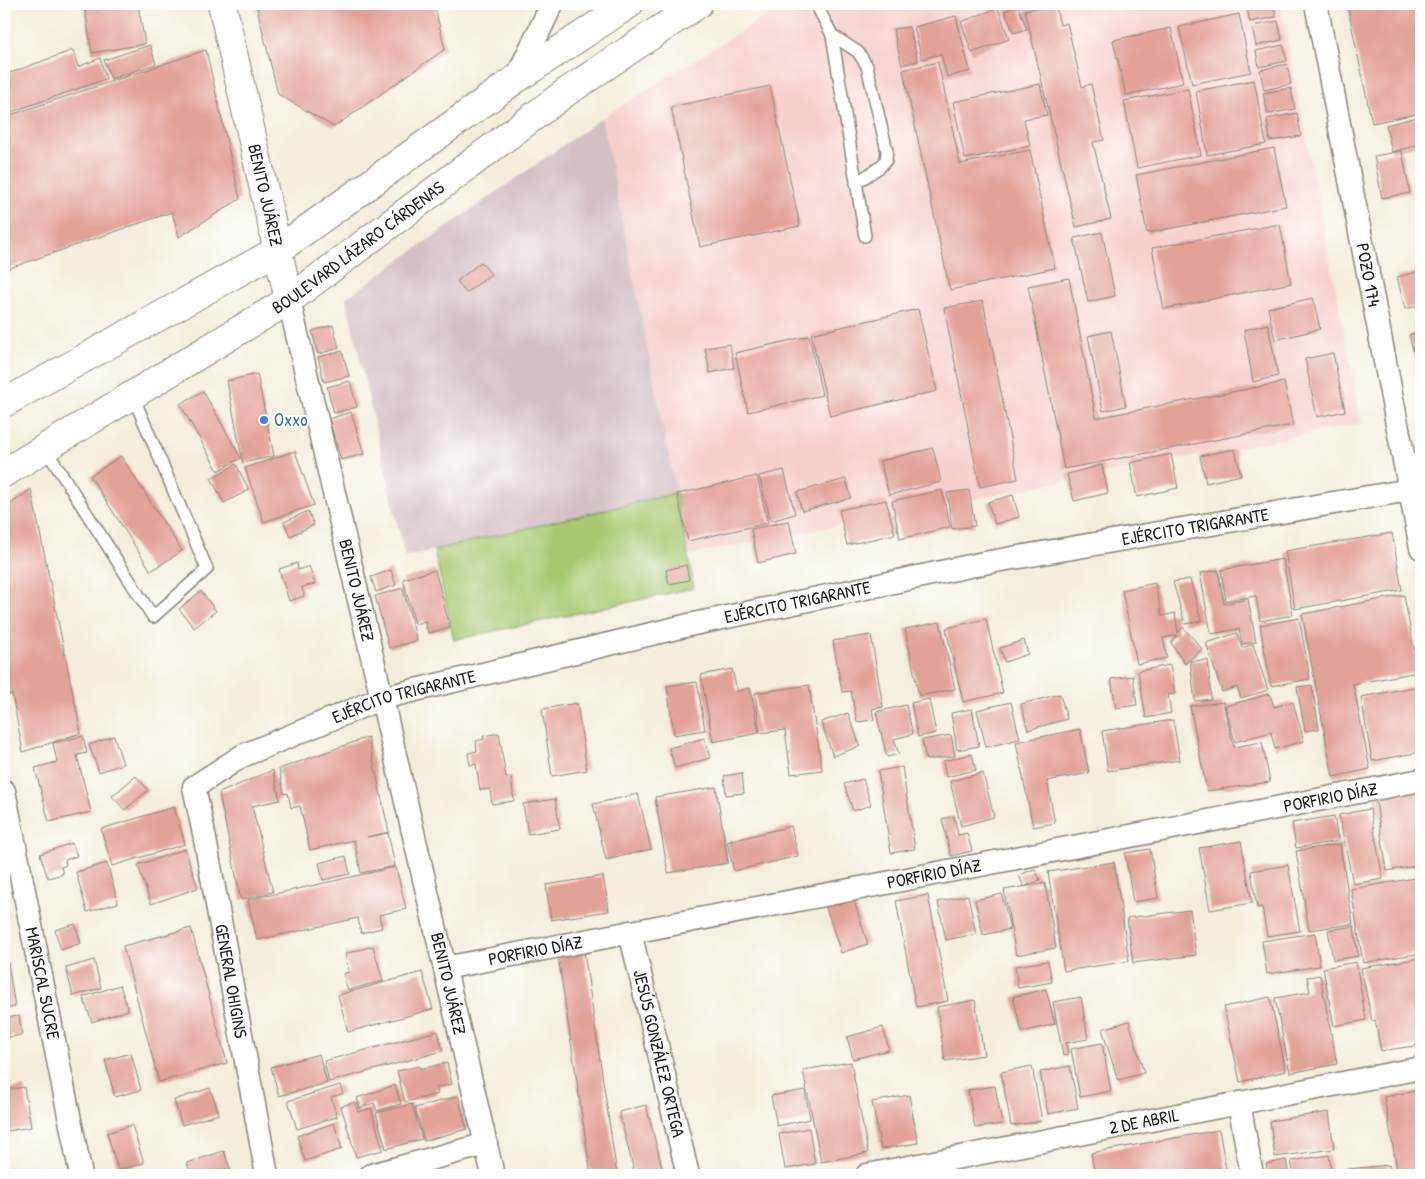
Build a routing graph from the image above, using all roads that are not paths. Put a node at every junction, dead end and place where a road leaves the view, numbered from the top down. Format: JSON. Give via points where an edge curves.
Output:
{"nodes":[{"id":1,"x":222,"y":4,"type":"edge"},
{"id":2,"x":552,"y":4,"type":"edge"},
{"id":3,"x":629,"y":4,"type":"edge"},
{"id":4,"x":698,"y":4,"type":"edge"},
{"id":5,"x":816,"y":4,"type":"edge"},
{"id":6,"x":1316,"y":4,"type":"edge"},
{"id":7,"x":832,"y":35,"type":"junction"},
{"id":8,"x":516,"y":79,"type":"junction"},
{"id":9,"x":856,"y":183,"type":"junction"},
{"id":10,"x":864,"y":236,"type":"dead end"},
{"id":11,"x":278,"y":250,"type":"junction"},
{"id":12,"x":289,"y":300,"type":"junction"},
{"id":13,"x":132,"y":394,"type":"junction"},
{"id":14,"x":4,"y":403,"type":"edge"},
{"id":15,"x":45,"y":448,"type":"junction"},
{"id":16,"x":4,"y":472,"type":"edge"},
{"id":17,"x":1416,"y":489,"type":"edge"},
{"id":18,"x":1421,"y":548,"type":"edge"},
{"id":19,"x":382,"y":698,"type":"junction"},
{"id":20,"x":1421,"y":780,"type":"edge"},
{"id":21,"x":194,"y":787,"type":"joint"},
{"id":22,"x":4,"y":791,"type":"edge"},
{"id":23,"x":630,"y":932,"type":"junction"},
{"id":24,"x":445,"y":968,"type":"junction"},
{"id":25,"x":1421,"y":1068,"type":"edge"},
{"id":26,"x":1239,"y":1103,"type":"junction"},
{"id":27,"x":486,"y":1144,"type":"junction"},
{"id":28,"x":934,"y":1169,"type":"edge"},
{"id":29,"x":81,"y":1175,"type":"edge"},
{"id":30,"x":268,"y":1175,"type":"edge"},
{"id":31,"x":371,"y":1175,"type":"edge"},
{"id":32,"x":493,"y":1175,"type":"edge"},
{"id":33,"x":688,"y":1175,"type":"edge"},
{"id":34,"x":867,"y":1175,"type":"edge"},
{"id":35,"x":1252,"y":1175,"type":"edge"}],
"edges":[{"from":1,"to":11,"type":"main road","name":"BENITO JUÁREZ"},
{"from":2,"to":8,"type":"street"},
{"from":3,"to":8,"type":"main road"},
{"from":4,"to":12,"type":"main road","name":"BOULEVARD LÁZARO CÁRDENAS","via":[[565,93]]},
{"from":5,"to":7,"type":"lane"},
{"from":6,"to":17,"type":"street","name":"POZO 174"},
{"from":7,"to":9,"type":"lane"},
{"from":7,"to":9,"type":"lane","via":[[858,52],[867,66],[887,151],[886,160],[880,167]]},
{"from":8,"to":11,"type":"main road"},
{"from":9,"to":10,"type":"lane"},
{"from":11,"to":12,"type":"main road","name":"BENITO JUÁREZ"},
{"from":11,"to":14,"type":"main road"},
{"from":12,"to":13,"type":"main road","name":"BOULEVARD LÁZARO CÁRDENAS"},
{"from":12,"to":19,"type":"street","name":"BENITO JUÁREZ"},
{"from":13,"to":15,"type":"main road","name":"BOULEVARD LÁZARO CÁRDENAS"},
{"from":13,"to":15,"type":"lane","via":[[207,569],[153,617]]},
{"from":15,"to":16,"type":"main road","name":"BOULEVARD LÁZARO CÁRDENAS"},
{"from":17,"to":18,"type":"street","name":"POZO 174"},
{"from":17,"to":19,"type":"street","name":"EJÉRCITO TRIGARANTE","via":[[984,563],[689,625]]},
{"from":19,"to":21,"type":"street","name":"EJÉRCITO TRIGARANTE","via":[[242,756]]},
{"from":19,"to":24,"type":"street","name":"BENITO JUÁREZ"},
{"from":20,"to":23,"type":"street","name":"PORFIRIO DÍAZ"},
{"from":21,"to":30,"type":"street","name":"GENERAL OHIGINS"},
{"from":22,"to":29,"type":"street","name":"MARISCAL SUCRE"},
{"from":23,"to":24,"type":"street","name":"PORFIRIO DÍAZ"},
{"from":23,"to":33,"type":"street","name":"JESÚS GONZÁLEZ ORTEGA"},
{"from":24,"to":27,"type":"street","name":"BENITO JUÁREZ"},
{"from":25,"to":26,"type":"street","name":"2 DE ABRIL"},
{"from":26,"to":28,"type":"street","name":"2 DE ABRIL"},
{"from":26,"to":35,"type":"street"},
{"from":27,"to":31,"type":"street"},
{"from":27,"to":32,"type":"street","name":"BENITO JUÁREZ"},
{"from":28,"to":34,"type":"street","name":"2 DE ABRIL"}]}
